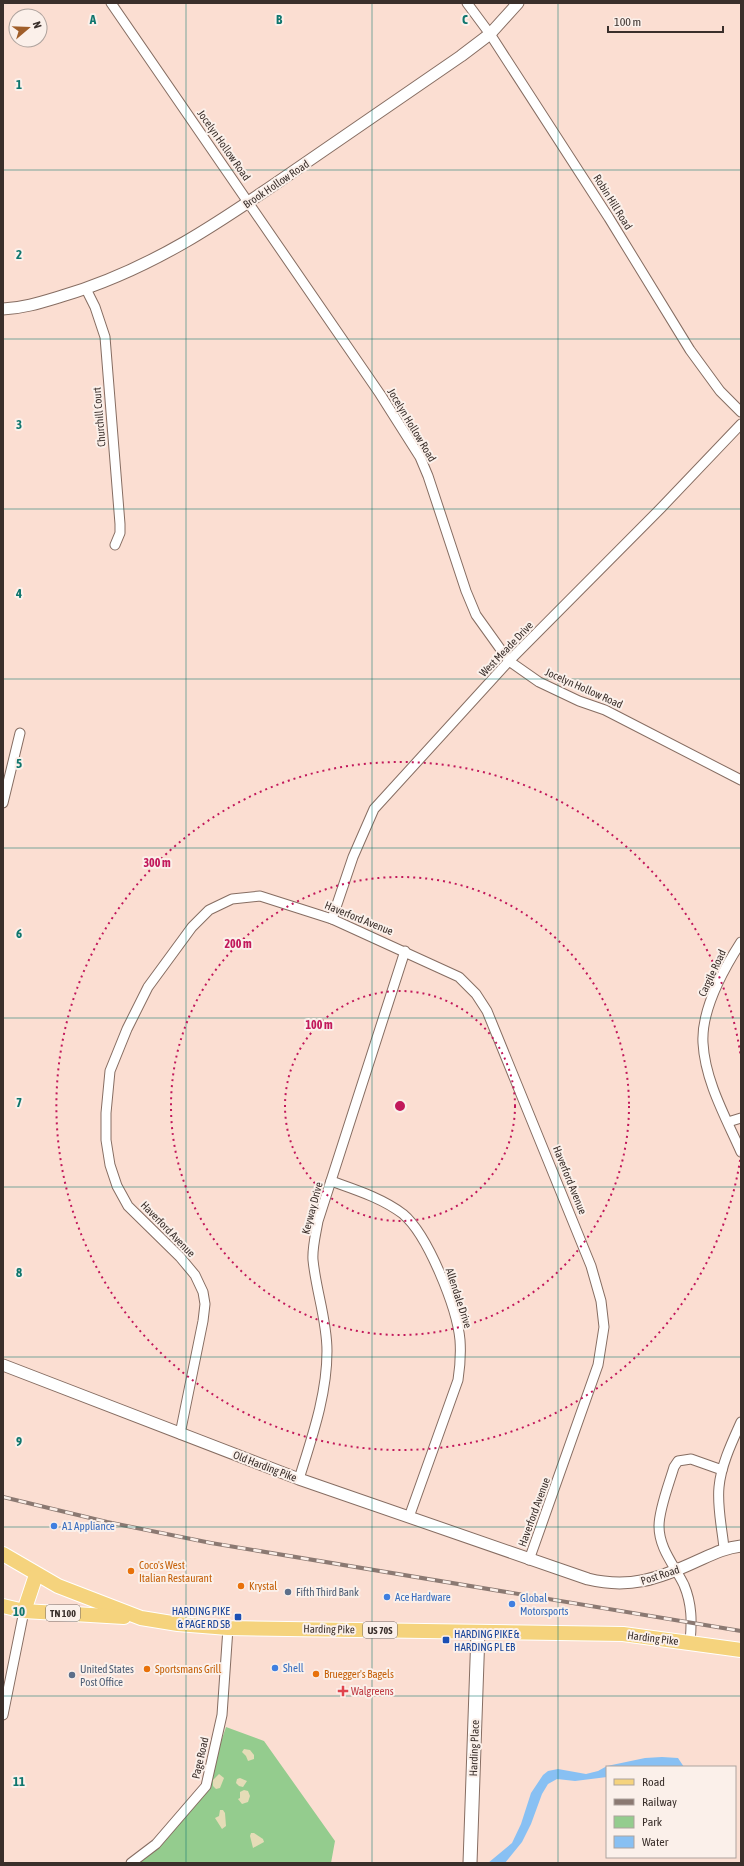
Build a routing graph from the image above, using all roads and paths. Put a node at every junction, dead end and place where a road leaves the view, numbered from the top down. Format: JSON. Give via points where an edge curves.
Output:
{"nodes":[{"id":1,"x":111,"y":3,"type":"edge"},
{"id":2,"x":467,"y":3,"type":"edge"},
{"id":3,"x":518,"y":3,"type":"edge"},
{"id":4,"x":490,"y":34,"type":"junction"},
{"id":5,"x":249,"y":202,"type":"junction"},
{"id":6,"x":86,"y":289,"type":"junction"},
{"id":7,"x":3,"y":309,"type":"edge"},
{"id":8,"x":741,"y":412,"type":"edge"},
{"id":9,"x":741,"y":424,"type":"edge"},
{"id":10,"x":115,"y":545,"type":"dead end"},
{"id":11,"x":509,"y":661,"type":"junction"},
{"id":12,"x":20,"y":733,"type":"dead end"},
{"id":13,"x":741,"y":780,"type":"edge"},
{"id":14,"x":3,"y":802,"type":"edge"},
{"id":15,"x":332,"y":918,"type":"junction"},
{"id":16,"x":741,"y":942,"type":"edge"},
{"id":17,"x":405,"y":951,"type":"junction"},
{"id":18,"x":736,"y":1117,"type":"edge"},
{"id":19,"x":741,"y":1152,"type":"edge"},
{"id":20,"x":331,"y":1181,"type":"junction"},
{"id":21,"x":3,"y":1365,"type":"edge"},
{"id":22,"x":741,"y":1422,"type":"edge"},
{"id":23,"x":180,"y":1434,"type":"junction"},
{"id":24,"x":722,"y":1470,"type":"junction"},
{"id":25,"x":299,"y":1479,"type":"junction"},
{"id":26,"x":409,"y":1517,"type":"junction"},
{"id":27,"x":741,"y":1546,"type":"edge"},
{"id":28,"x":724,"y":1548,"type":"junction"},
{"id":29,"x":3,"y":1554,"type":"edge"},
{"id":30,"x":529,"y":1560,"type":"junction"},
{"id":31,"x":676,"y":1571,"type":"junction"},
{"id":32,"x":36,"y":1575,"type":"junction"},
{"id":33,"x":3,"y":1606,"type":"edge"},
{"id":34,"x":24,"y":1611,"type":"junction"},
{"id":35,"x":141,"y":1618,"type":"junction"},
{"id":36,"x":228,"y":1628,"type":"junction"},
{"id":37,"x":478,"y":1632,"type":"junction"},
{"id":38,"x":690,"y":1642,"type":"junction"},
{"id":39,"x":741,"y":1650,"type":"edge"},
{"id":40,"x":3,"y":1715,"type":"edge"},
{"id":41,"x":131,"y":1863,"type":"edge"},
{"id":42,"x":470,"y":1863,"type":"edge"}],
"edges":[{"from":1,"to":5,"type":"street","name":"Jocelyn Hollow Road"},
{"from":2,"to":4,"type":"street","name":"Robin Hill Road"},
{"from":3,"to":4,"type":"street","name":"Brook Hollow Road"},
{"from":4,"to":5,"type":"street","name":"Brook Hollow Road"},
{"from":4,"to":8,"type":"street","name":"Robin Hill Road","via":[[609,218],[690,350],[720,391]]},
{"from":5,"to":6,"type":"street","name":"Brook Hollow Road","via":[[150,263]]},
{"from":5,"to":11,"type":"street","name":"Jocelyn Hollow Road","via":[[420,457],[476,615]]},
{"from":6,"to":7,"type":"street","name":"Brook Hollow Road","via":[[21,308]]},
{"from":6,"to":10,"type":"street","name":"Churchill Court","via":[[105,337],[120,524],[120,533]]},
{"from":9,"to":11,"type":"street","name":"West Meade Drive"},
{"from":11,"to":13,"type":"street","name":"Jocelyn Hollow Road","via":[[539,682],[605,710]]},
{"from":11,"to":15,"type":"street","name":"West Meade Drive","via":[[374,809],[353,857]]},
{"from":12,"to":14,"type":"street"},
{"from":15,"to":17,"type":"street","name":"Haverford Avenue"},
{"from":15,"to":23,"type":"street","name":"Haverford Avenue","via":[[260,896],[232,899],[209,910],[192,928],[148,987],[110,1071],[106,1140],[110,1165],[118,1186],[128,1206],[180,1257],[195,1275],[203,1292],[203,1321]]},
{"from":16,"to":18,"type":"street","name":"Cargile Road","via":[[711,998],[703,1043],[706,1064]]},
{"from":17,"to":20,"type":"street","name":"Keyway Drive"},
{"from":17,"to":30,"type":"street","name":"Haverford Avenue","via":[[459,976],[476,994],[487,1011],[588,1259],[601,1301],[604,1327],[598,1365]]},
{"from":18,"to":19,"type":"street","name":"Cargile Road"},
{"from":20,"to":25,"type":"street","name":"Keyway Drive","via":[[318,1221],[313,1259],[325,1322],[327,1350],[322,1404]]},
{"from":20,"to":26,"type":"street","name":"Allendale Drive","via":[[378,1199],[404,1215],[423,1239],[433,1259],[456,1319],[461,1351],[458,1380]]},
{"from":21,"to":23,"type":"street","name":"Old Harding Pike"},
{"from":22,"to":24,"type":"street"},
{"from":23,"to":25,"type":"street","name":"Old Harding Pike"},
{"from":24,"to":28,"type":"street","via":[[719,1504]]},
{"from":24,"to":31,"type":"street","via":[[691,1459],[678,1461],[674,1467],[659,1526],[664,1549]]},
{"from":25,"to":26,"type":"street","name":"Old Harding Pike"},
{"from":26,"to":30,"type":"street","name":"Old Harding Pike"},
{"from":27,"to":28,"type":"street","name":"Post Road"},
{"from":28,"to":31,"type":"street","name":"Post Road"},
{"from":29,"to":32,"type":"main road","name":"Harding Pike","number":"US 70S"},
{"from":30,"to":31,"type":"street","name":"Post Road","via":[[588,1579],[619,1584],[643,1582]]},
{"from":31,"to":38,"type":"street","via":[[691,1610]]},
{"from":32,"to":34,"type":"main road"},
{"from":32,"to":35,"type":"main road","name":"Harding Pike","number":"US 70S","via":[[85,1598]]},
{"from":33,"to":34,"type":"main road","number":"TN 100"},
{"from":34,"to":35,"type":"main road","number":"TN 100"},
{"from":34,"to":40,"type":"street"},
{"from":35,"to":36,"type":"main road","name":"Harding Pike","number":"US 70S"},
{"from":36,"to":37,"type":"main road","name":"Harding Pike","number":"US 70S"},
{"from":36,"to":41,"type":"street","name":"Page Road","via":[[222,1715],[206,1786],[156,1844]]},
{"from":37,"to":38,"type":"main road","name":"Harding Pike","number":"US 70S","via":[[623,1634]]},
{"from":37,"to":42,"type":"main road","name":"Harding Place"},
{"from":38,"to":39,"type":"main road","name":"Harding Pike","number":"US 70S"}]}
